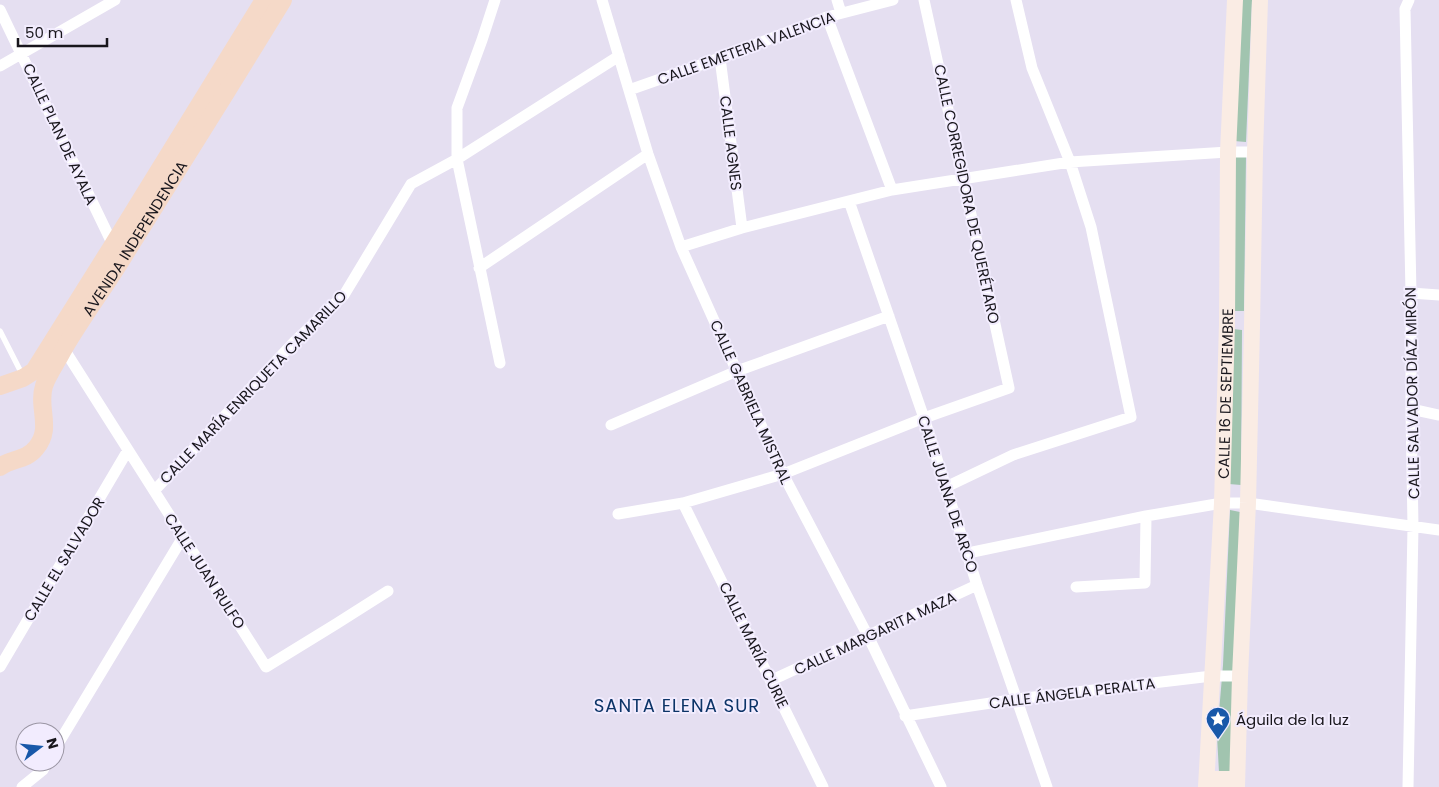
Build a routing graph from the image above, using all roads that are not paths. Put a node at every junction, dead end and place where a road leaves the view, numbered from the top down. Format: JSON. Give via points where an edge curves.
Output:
{"nodes":[{"id":1,"x":115,"y":0,"type":"edge"},
{"id":2,"x":264,"y":0,"type":"edge"},
{"id":3,"x":283,"y":0,"type":"edge"},
{"id":4,"x":495,"y":0,"type":"edge"},
{"id":5,"x":602,"y":0,"type":"edge"},
{"id":6,"x":837,"y":0,"type":"edge"},
{"id":7,"x":894,"y":0,"type":"edge"},
{"id":8,"x":924,"y":0,"type":"edge"},
{"id":9,"x":1016,"y":0,"type":"edge"},
{"id":10,"x":1235,"y":0,"type":"edge"},
{"id":11,"x":1260,"y":0,"type":"edge"},
{"id":12,"x":1409,"y":0,"type":"edge"},
{"id":13,"x":0,"y":10,"type":"edge"},
{"id":14,"x":841,"y":13,"type":"junction"},
{"id":15,"x":827,"y":17,"type":"junction"},
{"id":16,"x":22,"y":54,"type":"junction"},
{"id":17,"x":619,"y":56,"type":"junction"},
{"id":18,"x":720,"y":58,"type":"junction"},
{"id":19,"x":0,"y":66,"type":"edge"},
{"id":20,"x":629,"y":90,"type":"junction"},
{"id":21,"x":1228,"y":152,"type":"junction"},
{"id":22,"x":1254,"y":152,"type":"junction"},
{"id":23,"x":648,"y":154,"type":"junction"},
{"id":24,"x":457,"y":159,"type":"junction"},
{"id":25,"x":1070,"y":162,"type":"junction"},
{"id":26,"x":963,"y":178,"type":"junction"},
{"id":27,"x":892,"y":190,"type":"junction"},
{"id":28,"x":849,"y":201,"type":"junction"},
{"id":29,"x":742,"y":228,"type":"junction"},
{"id":30,"x":681,"y":247,"type":"junction"},
{"id":31,"x":119,"y":251,"type":"junction"},
{"id":32,"x":479,"y":268,"type":"junction"},
{"id":33,"x":1411,"y":292,"type":"junction"},
{"id":34,"x":1439,"y":295,"type":"edge"},
{"id":35,"x":888,"y":316,"type":"junction"},
{"id":36,"x":1227,"y":324,"type":"junction"},
{"id":37,"x":1252,"y":326,"type":"junction"},
{"id":38,"x":0,"y":332,"type":"edge"},
{"id":39,"x":64,"y":349,"type":"junction"},
{"id":40,"x":500,"y":364,"type":"dead end"},
{"id":41,"x":737,"y":371,"type":"junction"},
{"id":42,"x":12,"y":382,"type":"edge"},
{"id":43,"x":42,"y":403,"type":"junction"},
{"id":44,"x":1411,"y":409,"type":"junction"},
{"id":45,"x":1439,"y":415,"type":"edge"},
{"id":46,"x":924,"y":418,"type":"junction"},
{"id":47,"x":611,"y":425,"type":"dead end"},
{"id":48,"x":128,"y":450,"type":"junction"},
{"id":49,"x":1,"y":465,"type":"edge"},
{"id":50,"x":783,"y":474,"type":"junction"},
{"id":51,"x":946,"y":487,"type":"junction"},
{"id":52,"x":154,"y":491,"type":"junction"},
{"id":53,"x":683,"y":503,"type":"junction"},
{"id":54,"x":1222,"y":503,"type":"junction"},
{"id":55,"x":1248,"y":503,"type":"junction"},
{"id":56,"x":618,"y":514,"type":"dead end"},
{"id":57,"x":1146,"y":516,"type":"junction"},
{"id":58,"x":1413,"y":527,"type":"junction"},
{"id":59,"x":1439,"y":530,"type":"edge"},
{"id":60,"x":183,"y":537,"type":"junction"},
{"id":61,"x":968,"y":553,"type":"junction"},
{"id":62,"x":978,"y":586,"type":"junction"},
{"id":63,"x":1076,"y":587,"type":"dead end"},
{"id":64,"x":388,"y":591,"type":"dead end"},
{"id":65,"x":868,"y":636,"type":"junction"},
{"id":66,"x":0,"y":667,"type":"edge"},
{"id":67,"x":1212,"y":676,"type":"junction"},
{"id":68,"x":1240,"y":676,"type":"junction"},
{"id":69,"x":772,"y":680,"type":"junction"},
{"id":70,"x":1017,"y":699,"type":"junction"},
{"id":71,"x":905,"y":716,"type":"junction"},
{"id":72,"x":65,"y":732,"type":"edge"},
{"id":73,"x":41,"y":772,"type":"edge"},
{"id":74,"x":1206,"y":783,"type":"edge"},
{"id":75,"x":1237,"y":783,"type":"edge"},
{"id":76,"x":22,"y":787,"type":"edge"},
{"id":77,"x":823,"y":787,"type":"edge"},
{"id":78,"x":941,"y":787,"type":"edge"},
{"id":79,"x":1047,"y":787,"type":"edge"},
{"id":80,"x":1408,"y":787,"type":"edge"}],
"edges":[{"from":1,"to":16,"type":"street"},
{"from":2,"to":31,"type":"main road","name":"AVENIDA INDEPENDENCIA"},
{"from":3,"to":31,"type":"main road","name":"AVENIDA INDEPENDENCIA"},
{"from":4,"to":24,"type":"street","via":[[457,108]]},
{"from":5,"to":17,"type":"street","name":"CALLE GABRIELA MISTRAL"},
{"from":6,"to":14,"type":"street"},
{"from":7,"to":14,"type":"street","name":"CALLE EMETERIA VALENCIA"},
{"from":8,"to":26,"type":"street","name":"CALLE CORREGIDORA DE QUERÉTARO"},
{"from":9,"to":25,"type":"street","via":[[1032,68]]},
{"from":10,"to":21,"type":"street","name":"CALLE 16 DE SEPTIEMBRE"},
{"from":11,"to":22,"type":"street","name":"CALLE 16 DE SEPTIEMBRE"},
{"from":12,"to":33,"type":"street","name":"CALLE SALVADOR DÍAZ MIRÓN","via":[[1405,9]]},
{"from":13,"to":16,"type":"street","name":"CALLE PLAN DE AYALA"},
{"from":14,"to":15,"type":"street","name":"CALLE EMETERIA VALENCIA"},
{"from":15,"to":18,"type":"street","name":"CALLE EMETERIA VALENCIA"},
{"from":15,"to":27,"type":"street"},
{"from":16,"to":19,"type":"street"},
{"from":16,"to":31,"type":"street","name":"CALLE PLAN DE AYALA"},
{"from":17,"to":20,"type":"street","name":"CALLE GABRIELA MISTRAL"},
{"from":17,"to":24,"type":"street","name":"CALLE MARÍA ENRIQUETA CAMARILLO"},
{"from":18,"to":20,"type":"street","name":"CALLE EMETERIA VALENCIA"},
{"from":18,"to":29,"type":"street","name":"CALLE AGNES"},
{"from":20,"to":23,"type":"street","name":"CALLE GABRIELA MISTRAL"},
{"from":21,"to":22,"type":"street"},
{"from":21,"to":25,"type":"street"},
{"from":21,"to":36,"type":"street","name":"CALLE 16 DE SEPTIEMBRE"},
{"from":22,"to":37,"type":"street","name":"CALLE 16 DE SEPTIEMBRE"},
{"from":23,"to":30,"type":"street","name":"CALLE GABRIELA MISTRAL"},
{"from":23,"to":32,"type":"street"},
{"from":24,"to":32,"type":"street"},
{"from":24,"to":52,"type":"street","name":"CALLE MARÍA ENRIQUETA CAMARILLO","via":[[411,184],[344,295],[294,342]]},
{"from":25,"to":26,"type":"street"},
{"from":25,"to":51,"type":"street","via":[[1091,227],[1131,417],[1013,455]]},
{"from":26,"to":27,"type":"street"},
{"from":26,"to":46,"type":"street","name":"CALLE CORREGIDORA DE QUERÉTARO","via":[[1009,388]]},
{"from":27,"to":28,"type":"street"},
{"from":28,"to":29,"type":"street"},
{"from":28,"to":35,"type":"street","name":"CALLE JUANA DE ARCO"},
{"from":29,"to":30,"type":"street"},
{"from":30,"to":41,"type":"street","name":"CALLE GABRIELA MISTRAL"},
{"from":31,"to":39,"type":"main road","name":"AVENIDA INDEPENDENCIA"},
{"from":31,"to":42,"type":"main road","name":"AVENIDA INDEPENDENCIA","via":[[34,372]]},
{"from":32,"to":40,"type":"street"},
{"from":33,"to":34,"type":"street"},
{"from":33,"to":44,"type":"street","name":"CALLE SALVADOR DÍAZ MIRÓN"},
{"from":35,"to":41,"type":"street"},
{"from":35,"to":46,"type":"street","name":"CALLE JUANA DE ARCO"},
{"from":36,"to":37,"type":"street"},
{"from":36,"to":54,"type":"street","name":"CALLE 16 DE SEPTIEMBRE"},
{"from":37,"to":55,"type":"street","name":"CALLE 16 DE SEPTIEMBRE"},
{"from":38,"to":42,"type":"lane"},
{"from":39,"to":43,"type":"main road","name":"AVENIDA INDEPENDENCIA","via":[[44,386]]},
{"from":39,"to":48,"type":"street","name":"CALLE JUAN RULFO"},
{"from":41,"to":47,"type":"street"},
{"from":41,"to":50,"type":"street","name":"CALLE GABRIELA MISTRAL"},
{"from":42,"to":43,"type":"main road","via":[[35,393]]},
{"from":43,"to":49,"type":"main road","name":"AVENIDA INDEPENDENCIA","via":[[45,426],[36,448],[28,456]]},
{"from":44,"to":45,"type":"street"},
{"from":44,"to":58,"type":"street","name":"CALLE SALVADOR DÍAZ MIRÓN"},
{"from":46,"to":50,"type":"street"},
{"from":46,"to":51,"type":"street","name":"CALLE JUANA DE ARCO"},
{"from":48,"to":52,"type":"street","name":"CALLE JUAN RULFO"},
{"from":48,"to":66,"type":"street","name":"CALLE EL SALVADOR"},
{"from":50,"to":53,"type":"street"},
{"from":50,"to":65,"type":"street","name":"CALLE GABRIELA MISTRAL"},
{"from":51,"to":61,"type":"street","name":"CALLE JUANA DE ARCO"},
{"from":52,"to":60,"type":"street","name":"CALLE JUAN RULFO"},
{"from":53,"to":56,"type":"street"},
{"from":53,"to":69,"type":"street","name":"CALLE MARÍA CURIE"},
{"from":54,"to":55,"type":"street"},
{"from":54,"to":57,"type":"street"},
{"from":54,"to":67,"type":"street","name":"CALLE 16 DE SEPTIEMBRE"},
{"from":55,"to":58,"type":"street"},
{"from":55,"to":68,"type":"street","name":"CALLE 16 DE SEPTIEMBRE"},
{"from":57,"to":61,"type":"street"},
{"from":57,"to":63,"type":"street","via":[[1145,583]]},
{"from":58,"to":59,"type":"street"},
{"from":58,"to":80,"type":"street","name":"CALLE SALVADOR DÍAZ MIRÓN"},
{"from":60,"to":64,"type":"street","name":"CALLE JUAN RULFO","via":[[266,667]]},
{"from":60,"to":72,"type":"street"},
{"from":61,"to":62,"type":"street","name":"CALLE JUANA DE ARCO"},
{"from":62,"to":65,"type":"street","name":"CALLE MARGARITA MAZA"},
{"from":62,"to":70,"type":"street","name":"CALLE JUANA DE ARCO"},
{"from":65,"to":69,"type":"street","name":"CALLE MARGARITA MAZA"},
{"from":65,"to":71,"type":"street","name":"CALLE GABRIELA MISTRAL"},
{"from":67,"to":68,"type":"street","name":"CALLE ÁNGELA PERALTA"},
{"from":67,"to":70,"type":"street","name":"CALLE ÁNGELA PERALTA"},
{"from":67,"to":74,"type":"street","name":"CALLE 16 DE SEPTIEMBRE"},
{"from":68,"to":75,"type":"street","name":"CALLE 16 DE SEPTIEMBRE"},
{"from":69,"to":77,"type":"street","name":"CALLE MARÍA CURIE"},
{"from":70,"to":71,"type":"street","name":"CALLE ÁNGELA PERALTA"},
{"from":70,"to":79,"type":"street","name":"CALLE JUANA DE ARCO"},
{"from":71,"to":78,"type":"street","name":"CALLE GABRIELA MISTRAL"},
{"from":73,"to":76,"type":"street"},
{"from":74,"to":75,"type":"street"}]}
